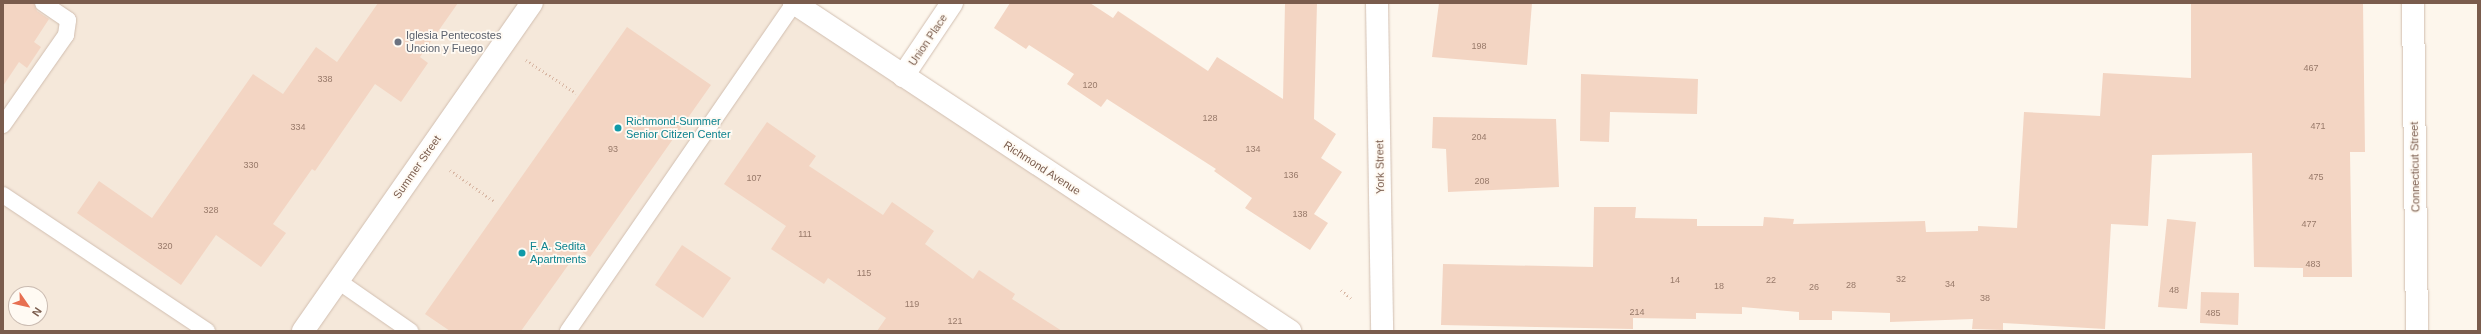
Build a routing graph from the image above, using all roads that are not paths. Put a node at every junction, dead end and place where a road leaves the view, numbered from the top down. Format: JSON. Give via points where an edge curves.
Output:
{"nodes":[{"id":1,"x":43,"y":3,"type":"edge"},
{"id":2,"x":532,"y":3,"type":"edge"},
{"id":3,"x":794,"y":3,"type":"edge"},
{"id":4,"x":952,"y":3,"type":"edge"},
{"id":5,"x":1377,"y":3,"type":"edge"},
{"id":6,"x":2413,"y":3,"type":"edge"},
{"id":7,"x":903,"y":76,"type":"junction"},
{"id":8,"x":3,"y":125,"type":"edge"},
{"id":9,"x":3,"y":194,"type":"edge"},
{"id":10,"x":338,"y":281,"type":"junction"},
{"id":11,"x":207,"y":331,"type":"edge"},
{"id":12,"x":303,"y":331,"type":"edge"},
{"id":13,"x":410,"y":331,"type":"edge"},
{"id":14,"x":568,"y":331,"type":"edge"},
{"id":15,"x":1290,"y":331,"type":"edge"},
{"id":16,"x":1382,"y":331,"type":"edge"},
{"id":17,"x":2417,"y":331,"type":"edge"}],
"edges":[{"from":1,"to":8,"type":"lane","via":[[68,20],[66,35]]},
{"from":2,"to":10,"type":"street","name":"Summer Street"},
{"from":3,"to":7,"type":"street","name":"Richmond Avenue"},
{"from":3,"to":14,"type":"lane"},
{"from":4,"to":7,"type":"street","name":"Union Place"},
{"from":5,"to":16,"type":"street","name":"York Street"},
{"from":6,"to":17,"type":"street","name":"Connecticut Street"},
{"from":7,"to":15,"type":"street","name":"Richmond Avenue"},
{"from":9,"to":11,"type":"lane"},
{"from":10,"to":12,"type":"street","name":"Summer Street"},
{"from":10,"to":13,"type":"lane"}]}
